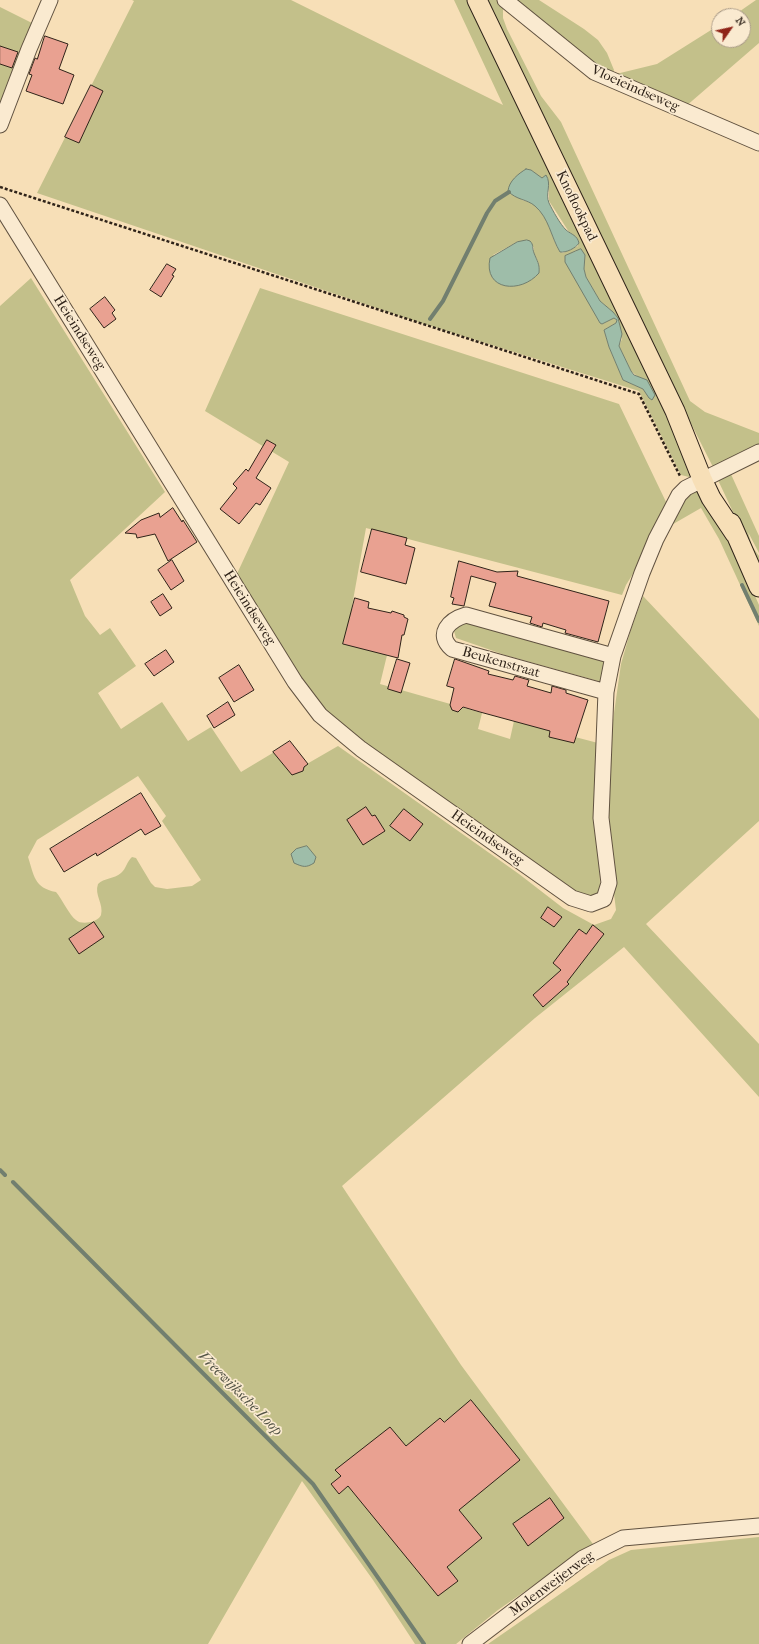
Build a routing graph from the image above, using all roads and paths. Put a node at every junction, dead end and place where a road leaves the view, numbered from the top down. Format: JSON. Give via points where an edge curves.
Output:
{"nodes":[{"id":1,"x":50,"y":0,"type":"edge"},
{"id":2,"x":477,"y":0,"type":"edge"},
{"id":3,"x":505,"y":0,"type":"edge"},
{"id":4,"x":0,"y":125,"type":"edge"},
{"id":5,"x":759,"y":143,"type":"edge"},
{"id":6,"x":0,"y":186,"type":"edge"},
{"id":7,"x":0,"y":205,"type":"edge"},
{"id":8,"x":759,"y":452,"type":"edge"},
{"id":9,"x":700,"y":481,"type":"junction"},
{"id":10,"x":759,"y":587,"type":"edge"},
{"id":11,"x":613,"y":656,"type":"junction"},
{"id":12,"x":606,"y":692,"type":"junction"},
{"id":13,"x":759,"y":1526,"type":"edge"},
{"id":14,"x":470,"y":1644,"type":"edge"}],
"edges":[{"from":1,"to":4,"type":"street"},
{"from":2,"to":9,"type":"main road","name":"Knoflookpad","via":[[675,411]]},
{"from":3,"to":5,"type":"street","name":"Vloeieindseweg","via":[[594,72]]},
{"from":6,"to":9,"type":"path","via":[[639,394]]},
{"from":7,"to":12,"type":"street","name":"Heieindseweg","via":[[295,682],[320,715],[361,749],[572,898],[591,904],[604,899],[609,883],[601,818]]},
{"from":8,"to":9,"type":"street"},
{"from":9,"to":10,"type":"main road","name":"Knoflookpad","via":[[722,495],[735,534]]},
{"from":9,"to":11,"type":"street","via":[[679,495],[656,539]]},
{"from":11,"to":12,"type":"street"},
{"from":11,"to":12,"type":"street","name":"Beukenstraat","via":[[466,615],[449,623],[444,635],[446,644],[452,649]]},
{"from":13,"to":14,"type":"street","name":"Molenweijerweg","via":[[623,1538],[583,1558]]}]}
